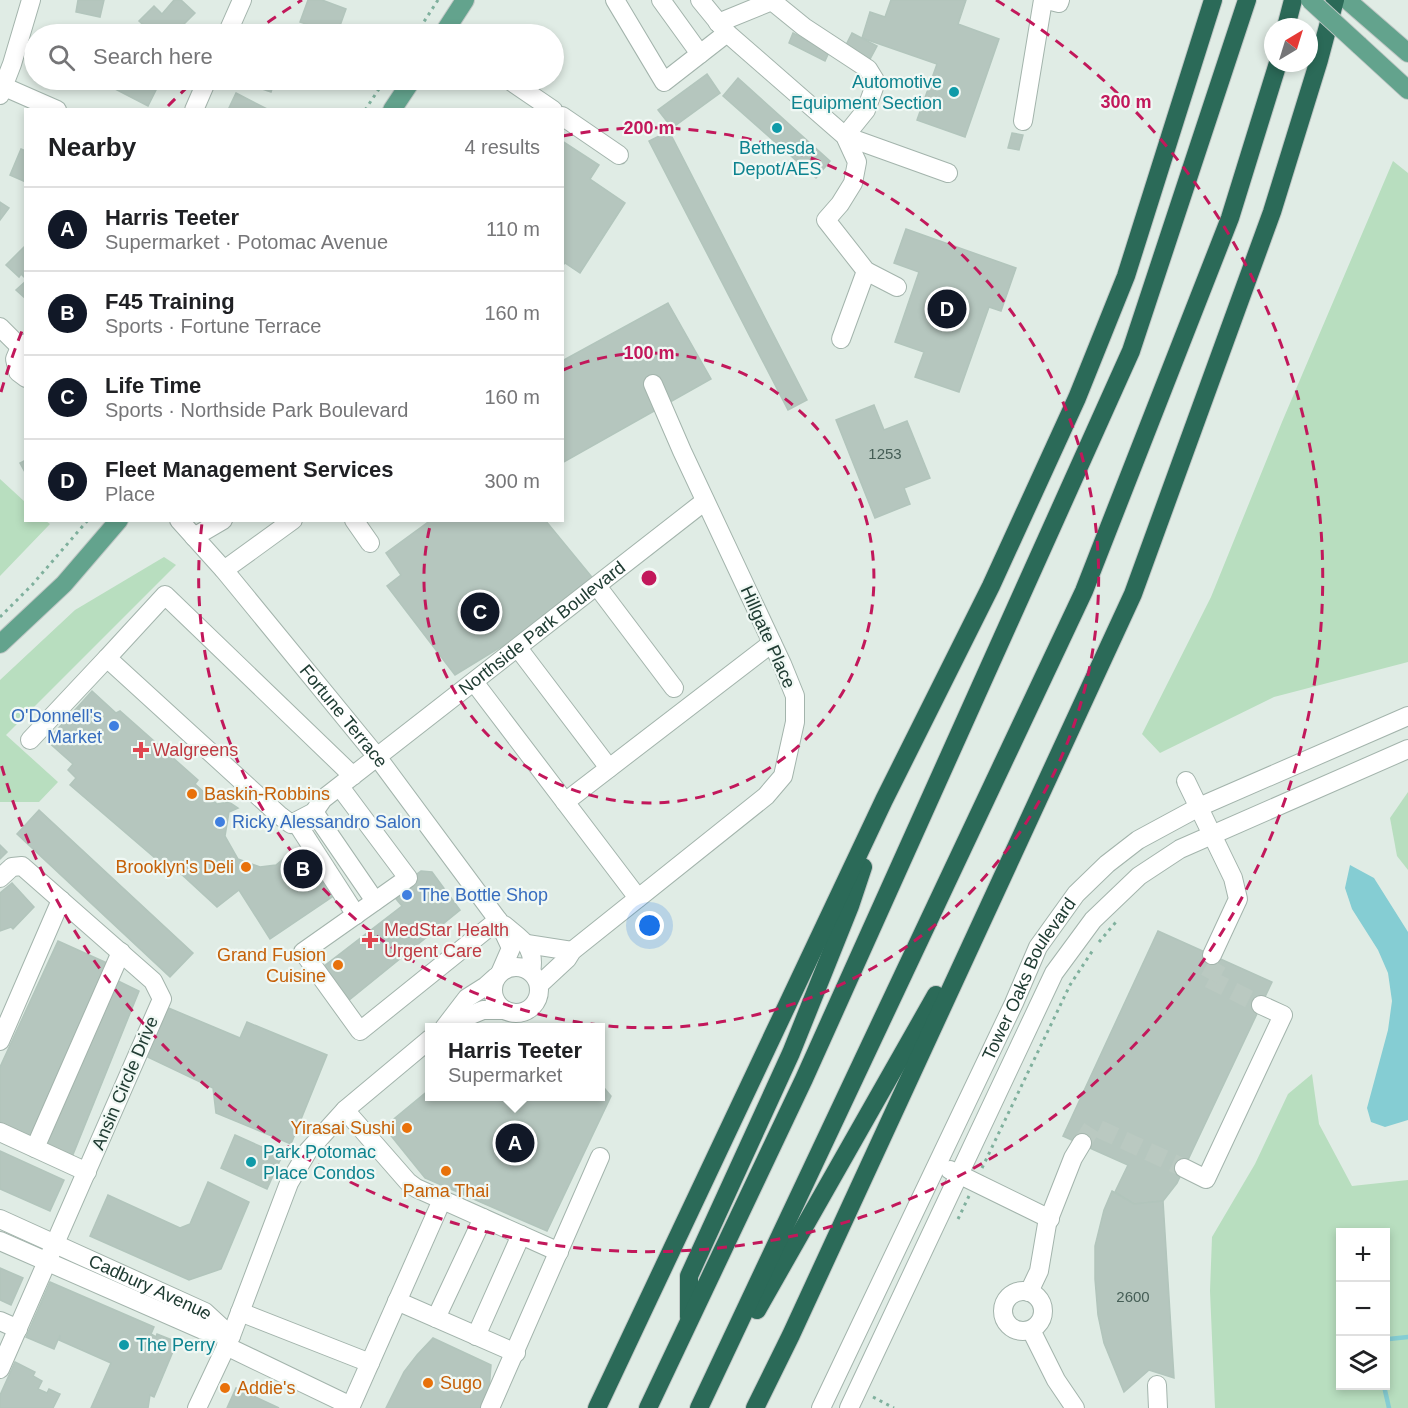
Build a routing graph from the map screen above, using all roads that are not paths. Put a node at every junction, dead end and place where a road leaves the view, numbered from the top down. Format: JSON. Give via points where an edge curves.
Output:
{"nodes":[{"id":1,"x":31,"y":0,"type":"edge"},
{"id":2,"x":242,"y":0,"type":"edge"},
{"id":3,"x":465,"y":0,"type":"edge"},
{"id":4,"x":615,"y":0,"type":"edge"},
{"id":5,"x":661,"y":0,"type":"edge"},
{"id":6,"x":700,"y":0,"type":"edge"},
{"id":7,"x":1045,"y":0,"type":"edge"},
{"id":8,"x":1060,"y":0,"type":"edge"},
{"id":9,"x":1213,"y":0,"type":"edge"},
{"id":10,"x":1247,"y":0,"type":"edge"},
{"id":11,"x":1293,"y":0,"type":"edge"},
{"id":12,"x":1310,"y":0,"type":"edge"},
{"id":13,"x":1335,"y":0,"type":"edge"},
{"id":14,"x":1347,"y":0,"type":"edge"},
{"id":15,"x":772,"y":1,"type":"edge"},
{"id":16,"x":1288,"y":18,"type":"edge"},
{"id":17,"x":231,"y":24,"type":"edge"},
{"id":18,"x":449,"y":24,"type":"edge"},
{"id":19,"x":722,"y":28,"type":"junction"},
{"id":20,"x":1408,"y":53,"type":"edge"},
{"id":21,"x":700,"y":54,"type":"junction"},
{"id":22,"x":1275,"y":72,"type":"edge"},
{"id":23,"x":1,"y":89,"type":"edge"},
{"id":24,"x":203,"y":90,"type":"edge"},
{"id":25,"x":405,"y":90,"type":"edge"},
{"id":26,"x":524,"y":90,"type":"edge"},
{"id":27,"x":1408,"y":90,"type":"edge"},
{"id":28,"x":52,"y":108,"type":"edge"},
{"id":29,"x":195,"y":108,"type":"edge"},
{"id":30,"x":393,"y":108,"type":"edge"},
{"id":31,"x":550,"y":108,"type":"edge"},
{"id":32,"x":564,"y":117,"type":"edge"},
{"id":33,"x":1023,"y":121,"type":"dead end"},
{"id":34,"x":845,"y":136,"type":"junction"},
{"id":35,"x":619,"y":155,"type":"dead end"},
{"id":36,"x":948,"y":173,"type":"dead end"},
{"id":37,"x":866,"y":271,"type":"junction"},
{"id":38,"x":897,"y":287,"type":"dead end"},
{"id":39,"x":0,"y":327,"type":"edge"},
{"id":40,"x":841,"y":339,"type":"dead end"},
{"id":41,"x":23,"y":345,"type":"edge"},
{"id":42,"x":24,"y":376,"type":"edge"},
{"id":43,"x":653,"y":384,"type":"dead end"},
{"id":44,"x":705,"y":501,"type":"junction"},
{"id":45,"x":116,"y":522,"type":"edge"},
{"id":46,"x":181,"y":522,"type":"edge"},
{"id":47,"x":220,"y":522,"type":"edge"},
{"id":48,"x":289,"y":522,"type":"edge"},
{"id":49,"x":355,"y":522,"type":"edge"},
{"id":50,"x":194,"y":537,"type":"junction"},
{"id":51,"x":370,"y":543,"type":"dead end"},
{"id":52,"x":224,"y":570,"type":"junction"},
{"id":53,"x":597,"y":586,"type":"junction"},
{"id":54,"x":772,"y":643,"type":"junction"},
{"id":55,"x":0,"y":644,"type":"edge"},
{"id":56,"x":518,"y":648,"type":"junction"},
{"id":57,"x":107,"y":658,"type":"junction"},
{"id":58,"x":474,"y":682,"type":"junction"},
{"id":59,"x":674,"y":688,"type":"dead end"},
{"id":60,"x":1408,"y":716,"type":"edge"},
{"id":61,"x":30,"y":740,"type":"dead end"},
{"id":62,"x":1408,"y":749,"type":"edge"},
{"id":63,"x":378,"y":758,"type":"junction"},
{"id":64,"x":609,"y":768,"type":"junction"},
{"id":65,"x":1186,"y":781,"type":"dead end"},
{"id":66,"x":346,"y":782,"type":"junction"},
{"id":67,"x":884,"y":800,"type":"junction"},
{"id":68,"x":565,"y":802,"type":"junction"},
{"id":69,"x":1199,"y":807,"type":"junction"},
{"id":70,"x":314,"y":812,"type":"junction"},
{"id":71,"x":296,"y":822,"type":"junction"},
{"id":72,"x":1212,"y":834,"type":"junction"},
{"id":73,"x":0,"y":878,"type":"edge"},
{"id":74,"x":998,"y":887,"type":"junction"},
{"id":75,"x":638,"y":898,"type":"junction"},
{"id":76,"x":61,"y":900,"type":"junction"},
{"id":77,"x":375,"y":902,"type":"junction"},
{"id":78,"x":356,"y":915,"type":"junction"},
{"id":79,"x":498,"y":920,"type":"junction"},
{"id":80,"x":527,"y":944,"type":"junction"},
{"id":81,"x":572,"y":951,"type":"junction"},
{"id":82,"x":120,"y":952,"type":"junction"},
{"id":83,"x":1216,"y":957,"type":"tunnel mouth"},
{"id":84,"x":499,"y":974,"type":"junction"},
{"id":85,"x":535,"y":979,"type":"junction"},
{"id":86,"x":1261,"y":1005,"type":"tunnel mouth"},
{"id":87,"x":504,"y":1010,"type":"junction"},
{"id":88,"x":447,"y":1023,"type":"edge"},
{"id":89,"x":452,"y":1023,"type":"edge"},
{"id":90,"x":0,"y":1041,"type":"edge"},
{"id":91,"x":425,"y":1042,"type":"edge"},
{"id":92,"x":345,"y":1110,"type":"junction"},
{"id":93,"x":0,"y":1132,"type":"edge"},
{"id":94,"x":1085,"y":1145,"type":"tunnel mouth"},
{"id":95,"x":35,"y":1148,"type":"junction"},
{"id":96,"x":600,"y":1157,"type":"dead end"},
{"id":97,"x":938,"y":1164,"type":"junction"},
{"id":98,"x":1184,"y":1168,"type":"tunnel mouth"},
{"id":99,"x":87,"y":1172,"type":"junction"},
{"id":100,"x":968,"y":1179,"type":"junction"},
{"id":101,"x":442,"y":1200,"type":"junction"},
{"id":102,"x":483,"y":1218,"type":"junction"},
{"id":103,"x":0,"y":1219,"type":"edge"},
{"id":104,"x":1050,"y":1219,"type":"junction"},
{"id":105,"x":521,"y":1235,"type":"junction"},
{"id":106,"x":0,"y":1241,"type":"edge"},
{"id":107,"x":56,"y":1244,"type":"junction"},
{"id":108,"x":559,"y":1252,"type":"junction"},
{"id":109,"x":48,"y":1262,"type":"junction"},
{"id":110,"x":1029,"y":1292,"type":"junction"},
{"id":111,"x":397,"y":1301,"type":"junction"},
{"id":112,"x":240,"y":1312,"type":"junction"},
{"id":113,"x":436,"y":1318,"type":"junction"},
{"id":114,"x":0,"y":1321,"type":"edge"},
{"id":115,"x":689,"y":1323,"type":"junction"},
{"id":116,"x":18,"y":1329,"type":"junction"},
{"id":117,"x":1031,"y":1330,"type":"junction"},
{"id":118,"x":476,"y":1336,"type":"junction"},
{"id":119,"x":228,"y":1341,"type":"junction"},
{"id":120,"x":516,"y":1353,"type":"junction"},
{"id":121,"x":370,"y":1363,"type":"junction"},
{"id":122,"x":0,"y":1369,"type":"edge"},
{"id":123,"x":1157,"y":1385,"type":"dead end"},
{"id":124,"x":831,"y":1389,"type":"junction"},
{"id":125,"x":862,"y":1404,"type":"edge"},
{"id":126,"x":350,"y":1407,"type":"edge"},
{"id":127,"x":197,"y":1408,"type":"edge"},
{"id":128,"x":490,"y":1408,"type":"edge"},
{"id":129,"x":597,"y":1408,"type":"edge"},
{"id":130,"x":648,"y":1408,"type":"edge"},
{"id":131,"x":700,"y":1408,"type":"edge"},
{"id":132,"x":755,"y":1408,"type":"edge"},
{"id":133,"x":821,"y":1408,"type":"edge"},
{"id":134,"x":1076,"y":1408,"type":"edge"},
{"id":135,"x":1158,"y":1408,"type":"edge"}],
"edges":[{"from":1,"to":23,"type":"street"},
{"from":2,"to":17,"type":"street"},
{"from":3,"to":18,"type":"main road"},
{"from":4,"to":21,"type":"street","via":[[664,82]]},
{"from":5,"to":21,"type":"street"},
{"from":6,"to":19,"type":"street"},
{"from":7,"to":8,"type":"street"},
{"from":7,"to":33,"type":"street"},
{"from":9,"to":67,"type":"highway","via":[[1126,276],[1077,398],[991,586]]},
{"from":10,"to":115,"type":"highway","via":[[1131,351],[804,1079]]},
{"from":11,"to":16,"type":"highway"},
{"from":12,"to":27,"type":"main road","bridge":true},
{"from":13,"to":74,"type":"highway","via":[[1272,212],[1133,594]]},
{"from":14,"to":20,"type":"main road"},
{"from":15,"to":19,"type":"street"},
{"from":15,"to":34,"type":"street","via":[[868,69],[876,82],[866,110]]},
{"from":19,"to":21,"type":"street"},
{"from":19,"to":34,"type":"street"},
{"from":22,"to":131,"type":"highway","via":[[1230,218],[1084,591]]},
{"from":23,"to":28,"type":"street"},
{"from":24,"to":29,"type":"street"},
{"from":25,"to":30,"type":"main road"},
{"from":26,"to":31,"type":"street"},
{"from":32,"to":35,"type":"street"},
{"from":34,"to":36,"type":"street"},
{"from":34,"to":37,"type":"street","via":[[857,162],[853,183],[826,219]]},
{"from":37,"to":38,"type":"street"},
{"from":37,"to":40,"type":"street"},
{"from":39,"to":41,"type":"street"},
{"from":41,"to":42,"type":"street","via":[[15,366]]},
{"from":43,"to":44,"type":"street","name":"Hillgate Place"},
{"from":44,"to":53,"type":"street","name":"Northside Park Boulevard"},
{"from":44,"to":54,"type":"street","name":"Hillgate Place"},
{"from":45,"to":55,"type":"main road","via":[[64,584]]},
{"from":46,"to":50,"type":"street","name":"Fortune Terrace"},
{"from":47,"to":50,"type":"street"},
{"from":48,"to":52,"type":"street"},
{"from":49,"to":51,"type":"street"},
{"from":50,"to":52,"type":"street","name":"Fortune Terrace"},
{"from":52,"to":63,"type":"street","name":"Fortune Terrace"},
{"from":53,"to":56,"type":"street","name":"Northside Park Boulevard"},
{"from":53,"to":59,"type":"street"},
{"from":54,"to":64,"type":"street"},
{"from":54,"to":75,"type":"street","name":"Hillgate Place","via":[[795,696],[795,722],[783,776],[766,796]]},
{"from":56,"to":58,"type":"street","name":"Northside Park Boulevard"},
{"from":56,"to":64,"type":"street"},
{"from":57,"to":61,"type":"street"},
{"from":57,"to":66,"type":"street","via":[[165,595]]},
{"from":57,"to":71,"type":"street","via":[[279,816],[291,824]]},
{"from":58,"to":63,"type":"street","name":"Northside Park Boulevard"},
{"from":58,"to":68,"type":"street"},
{"from":60,"to":69,"type":"street","name":"Tower Oaks Boulevard"},
{"from":62,"to":72,"type":"street","name":"Tower Oaks Boulevard"},
{"from":63,"to":66,"type":"street","name":"Northside Park Boulevard"},
{"from":63,"to":79,"type":"street","name":"Fortune Terrace"},
{"from":64,"to":68,"type":"street"},
{"from":65,"to":69,"type":"street"},
{"from":66,"to":70,"type":"street","name":"Northside Park Boulevard"},
{"from":66,"to":77,"type":"street","via":[[408,878]]},
{"from":67,"to":115,"type":"highway","via":[[850,906],[790,1053],[689,1276]]},
{"from":67,"to":129,"type":"highway"},
{"from":68,"to":75,"type":"street"},
{"from":69,"to":72,"type":"street"},
{"from":69,"to":97,"type":"street","name":"Tower Oaks Boulevard","via":[[1138,840],[1107,864],[1077,894],[1038,947]]},
{"from":70,"to":71,"type":"street","name":"Northside Park Boulevard"},
{"from":70,"to":77,"type":"street"},
{"from":71,"to":78,"type":"street"},
{"from":72,"to":83,"type":"street","via":[[1239,899]]},
{"from":72,"to":100,"type":"street","name":"Tower Oaks Boulevard","via":[[1139,876],[1093,920],[1066,954],[1054,973]]},
{"from":73,"to":76,"type":"street","name":"Ansin Circle Drive","via":[[12,867],[22,866]]},
{"from":74,"to":131,"type":"highway"},
{"from":74,"to":132,"type":"highway"},
{"from":75,"to":81,"type":"street","name":"Hillgate Place"},
{"from":76,"to":82,"type":"street","name":"Ansin Circle Drive"},
{"from":76,"to":90,"type":"street"},
{"from":77,"to":78,"type":"street"},
{"from":78,"to":79,"type":"street","via":[[303,952],[360,1031]]},
{"from":79,"to":80,"type":"street","name":"Fortune Terrace"},
{"from":79,"to":84,"type":"street","name":"Fortune Terrace","via":[[511,948]]},
{"from":80,"to":81,"type":"street"},
{"from":80,"to":85,"type":"street"},
{"from":81,"to":85,"type":"street","name":"Hillgate Place","via":[[567,959]]},
{"from":82,"to":95,"type":"street"},
{"from":82,"to":99,"type":"street","name":"Ansin Circle Drive","via":[[153,981],[162,999]]},
{"from":84,"to":85,"type":"street","via":[[517,966]]},
{"from":84,"to":87,"type":"street","via":[[492,992]]},
{"from":84,"to":88,"type":"street","via":[[467,998]]},
{"from":85,"to":87,"type":"street","via":[[538,995],[531,1007],[518,1013]]},
{"from":86,"to":98,"type":"street","via":[[1283,1016],[1206,1179]]},
{"from":87,"to":89,"type":"street","via":[[483,1010]]},
{"from":91,"to":92,"type":"street"},
{"from":92,"to":101,"type":"street","via":[[408,1182]]},
{"from":92,"to":112,"type":"street","via":[[308,1151],[289,1183]]},
{"from":93,"to":95,"type":"street"},
{"from":94,"to":104,"type":"street","via":[[1087,1157],[1078,1171],[1066,1176]]},
{"from":95,"to":99,"type":"street"},
{"from":96,"to":108,"type":"street"},
{"from":97,"to":100,"type":"street"},
{"from":97,"to":124,"type":"street","name":"Tower Oaks Boulevard"},
{"from":99,"to":107,"type":"street","name":"Ansin Circle Drive"},
{"from":100,"to":104,"type":"street"},
{"from":100,"to":125,"type":"street","name":"Tower Oaks Boulevard"},
{"from":101,"to":102,"type":"street"},
{"from":101,"to":111,"type":"street"},
{"from":102,"to":105,"type":"street"},
{"from":102,"to":113,"type":"street"},
{"from":103,"to":107,"type":"street","name":"Cadbury Avenue"},
{"from":104,"to":110,"type":"street"},
{"from":105,"to":108,"type":"street"},
{"from":105,"to":118,"type":"street"},
{"from":106,"to":109,"type":"street","name":"Cadbury Avenue"},
{"from":107,"to":109,"type":"street","name":"Ansin Circle Drive"},
{"from":107,"to":119,"type":"street","name":"Cadbury Avenue","via":[[204,1312]]},
{"from":108,"to":120,"type":"street"},
{"from":109,"to":116,"type":"street","name":"Ansin Circle Drive"},
{"from":109,"to":119,"type":"street","name":"Cadbury Avenue"},
{"from":110,"to":117,"type":"street","via":[[1042,1304],[1043,1312],[1040,1323]]},
{"from":110,"to":117,"type":"street","via":[[1012,1294],[1003,1311],[1004,1318],[1016,1330]]},
{"from":111,"to":113,"type":"street"},
{"from":111,"to":121,"type":"street"},
{"from":112,"to":119,"type":"street"},
{"from":112,"to":121,"type":"street"},
{"from":113,"to":118,"type":"street"},
{"from":114,"to":116,"type":"street"},
{"from":115,"to":130,"type":"highway"},
{"from":116,"to":122,"type":"street","name":"Ansin Circle Drive"},
{"from":117,"to":134,"type":"street","via":[[1056,1380]]},
{"from":118,"to":120,"type":"street"},
{"from":119,"to":126,"type":"street"},
{"from":119,"to":127,"type":"street"},
{"from":120,"to":128,"type":"street"},
{"from":121,"to":126,"type":"street"},
{"from":123,"to":135,"type":"street"},
{"from":124,"to":125,"type":"street"},
{"from":124,"to":133,"type":"street","name":"Tower Oaks Boulevard"}]}
